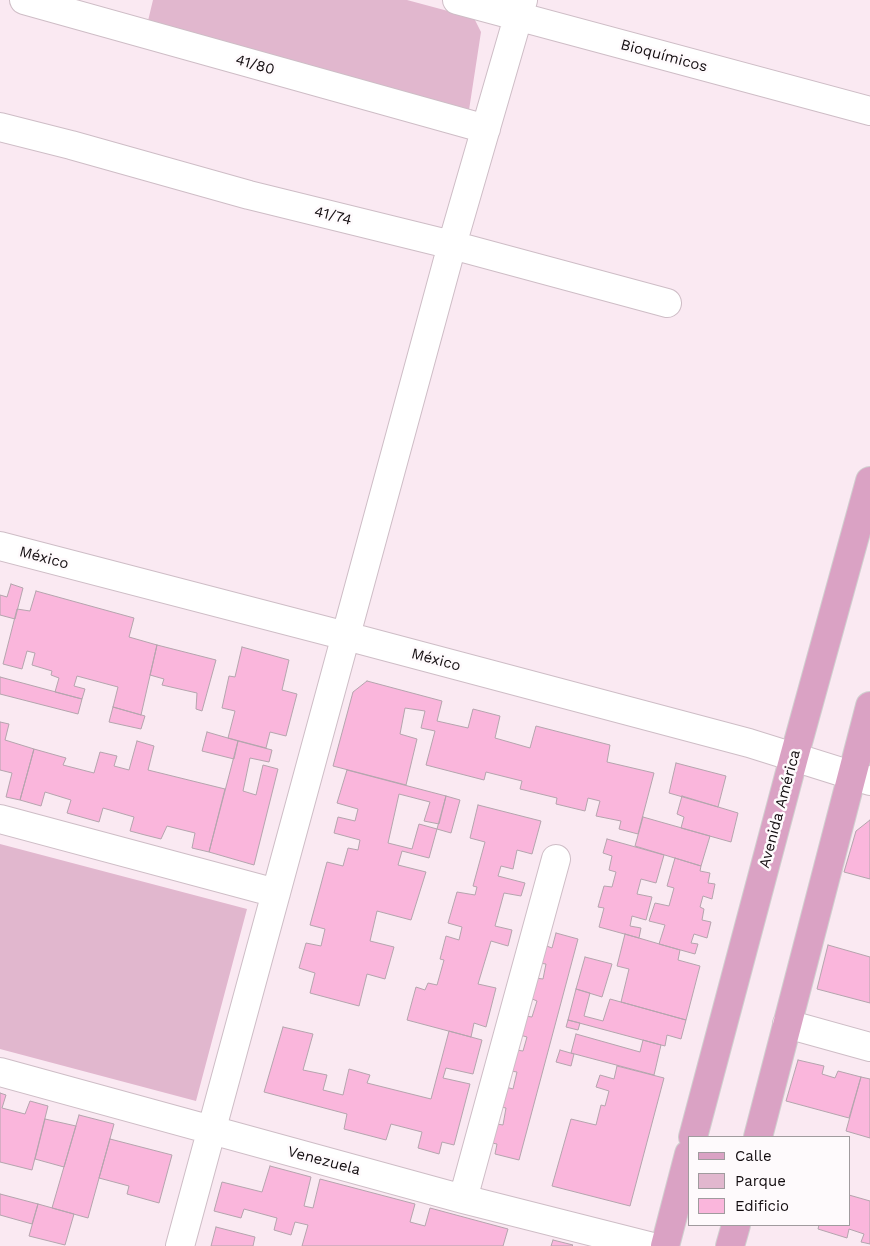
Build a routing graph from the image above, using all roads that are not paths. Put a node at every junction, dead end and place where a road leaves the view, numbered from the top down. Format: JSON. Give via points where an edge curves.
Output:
{"nodes":[{"id":1,"x":24,"y":0,"type":"edge"},
{"id":2,"x":457,"y":0,"type":"edge"},
{"id":3,"x":520,"y":9,"type":"edge"},
{"id":4,"x":870,"y":112,"type":"edge"},
{"id":5,"x":0,"y":127,"type":"edge"},
{"id":6,"x":486,"y":129,"type":"junction"},
{"id":7,"x":452,"y":245,"type":"junction"},
{"id":8,"x":667,"y":303,"type":"dead end"},
{"id":9,"x":869,"y":492,"type":"edge"},
{"id":10,"x":0,"y":546,"type":"edge"},
{"id":11,"x":346,"y":636,"type":"junction"},
{"id":12,"x":870,"y":706,"type":"edge"},
{"id":13,"x":794,"y":757,"type":"junction"},
{"id":14,"x":860,"y":779,"type":"edge"},
{"id":15,"x":0,"y":819,"type":"edge"},
{"id":16,"x":556,"y":859,"type":"dead end"},
{"id":17,"x":276,"y":893,"type":"junction"},
{"id":18,"x":787,"y":1024,"type":"junction"},
{"id":19,"x":870,"y":1047,"type":"edge"},
{"id":20,"x":0,"y":1072,"type":"edge"},
{"id":21,"x":211,"y":1131,"type":"junction"},
{"id":22,"x":693,"y":1136,"type":"edge"},
{"id":23,"x":758,"y":1136,"type":"edge"},
{"id":24,"x":688,"y":1158,"type":"edge"},
{"id":25,"x":463,"y":1198,"type":"junction"},
{"id":26,"x":736,"y":1226,"type":"edge"},
{"id":27,"x":180,"y":1246,"type":"edge"},
{"id":28,"x":648,"y":1246,"type":"edge"},
{"id":29,"x":665,"y":1246,"type":"edge"},
{"id":30,"x":730,"y":1246,"type":"edge"}],
"edges":[{"from":1,"to":6,"type":"street","name":"41/80"},
{"from":2,"to":3,"type":"street","name":"Bioquímicos"},
{"from":3,"to":4,"type":"street","name":"Bioquímicos"},
{"from":3,"to":6,"type":"street"},
{"from":5,"to":7,"type":"street","name":"41/74","via":[[249,195]]},
{"from":6,"to":7,"type":"street"},
{"from":7,"to":8,"type":"street","name":"41/74"},
{"from":7,"to":11,"type":"street"},
{"from":9,"to":13,"type":"main road","name":"Avenida América"},
{"from":10,"to":11,"type":"street","name":"México"},
{"from":11,"to":13,"type":"street","name":"México"},
{"from":11,"to":17,"type":"street"},
{"from":12,"to":14,"type":"main road"},
{"from":13,"to":14,"type":"street","name":"México"},
{"from":13,"to":22,"type":"main road","name":"Avenida América"},
{"from":14,"to":18,"type":"main road"},
{"from":15,"to":17,"type":"street"},
{"from":16,"to":25,"type":"street"},
{"from":17,"to":21,"type":"street"},
{"from":18,"to":19,"type":"street"},
{"from":18,"to":23,"type":"main road"},
{"from":20,"to":21,"type":"street","name":"Venezuela"},
{"from":21,"to":25,"type":"street","name":"Venezuela"},
{"from":21,"to":27,"type":"street"},
{"from":24,"to":29,"type":"main road"},
{"from":25,"to":28,"type":"street","name":"Venezuela"},
{"from":26,"to":30,"type":"main road"}]}
